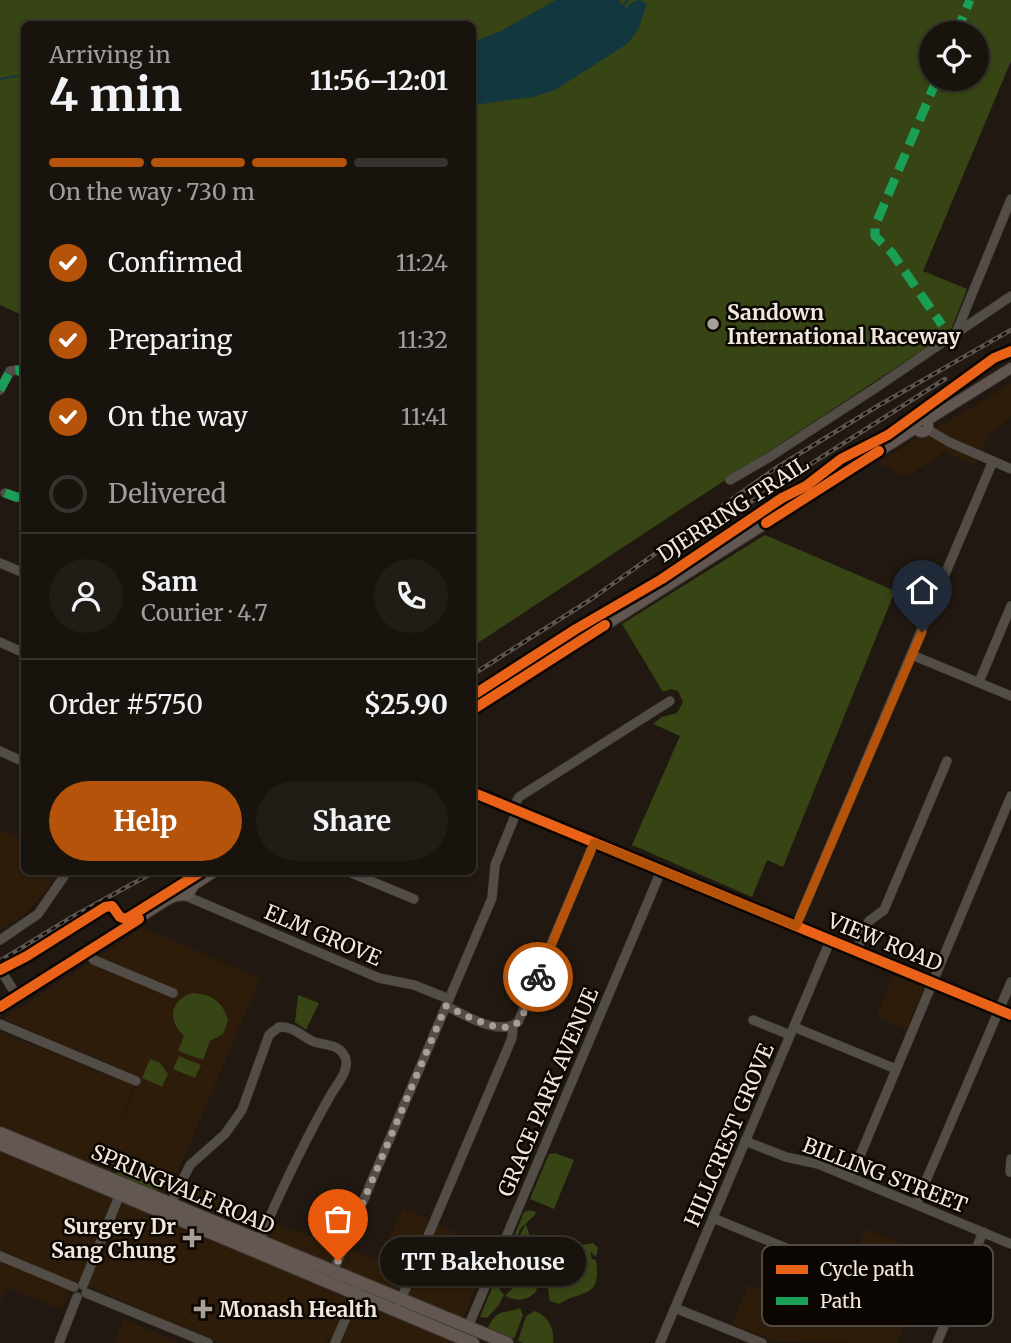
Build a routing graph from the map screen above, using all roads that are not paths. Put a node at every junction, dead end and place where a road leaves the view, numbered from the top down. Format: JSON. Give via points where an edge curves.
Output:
{"nodes":[{"id":1,"x":1011,"y":199,"type":"edge"},
{"id":2,"x":1011,"y":296,"type":"edge"},
{"id":3,"x":956,"y":333,"type":"junction"},
{"id":4,"x":1011,"y":368,"type":"edge"},
{"id":5,"x":21,"y":372,"type":"edge"},
{"id":6,"x":0,"y":390,"type":"edge"},
{"id":7,"x":923,"y":426,"type":"junction"},
{"id":8,"x":993,"y":461,"type":"junction"},
{"id":9,"x":1011,"y":469,"type":"edge"},
{"id":10,"x":730,"y":480,"type":"dead end"},
{"id":11,"x":5,"y":493,"type":"dead end"},
{"id":12,"x":21,"y":498,"type":"edge"},
{"id":13,"x":0,"y":563,"type":"edge"},
{"id":14,"x":21,"y":572,"type":"edge"},
{"id":15,"x":1011,"y":606,"type":"edge"},
{"id":16,"x":0,"y":642,"type":"edge"},
{"id":17,"x":21,"y":652,"type":"edge"},
{"id":18,"x":912,"y":655,"type":"junction"},
{"id":19,"x":979,"y":682,"type":"junction"},
{"id":20,"x":1011,"y":696,"type":"edge"},
{"id":21,"x":670,"y":701,"type":"dead end"},
{"id":22,"x":476,"y":707,"type":"edge"},
{"id":23,"x":0,"y":751,"type":"edge"},
{"id":24,"x":21,"y":761,"type":"edge"},
{"id":25,"x":947,"y":761,"type":"dead end"},
{"id":26,"x":476,"y":794,"type":"edge"},
{"id":27,"x":1011,"y":796,"type":"edge"},
{"id":28,"x":514,"y":810,"type":"junction"},
{"id":29,"x":594,"y":843,"type":"junction"},
{"id":30,"x":661,"y":871,"type":"junction"},
{"id":31,"x":65,"y":875,"type":"edge"},
{"id":32,"x":209,"y":875,"type":"edge"},
{"id":33,"x":356,"y":875,"type":"edge"},
{"id":34,"x":186,"y":895,"type":"junction"},
{"id":35,"x":414,"y":900,"type":"dead end"},
{"id":36,"x":796,"y":926,"type":"junction"},
{"id":37,"x":0,"y":940,"type":"edge"},
{"id":38,"x":830,"y":941,"type":"junction"},
{"id":39,"x":87,"y":952,"type":"junction"},
{"id":40,"x":856,"y":952,"type":"junction"},
{"id":41,"x":0,"y":969,"type":"edge"},
{"id":42,"x":932,"y":982,"type":"junction"},
{"id":43,"x":1011,"y":982,"type":"edge"},
{"id":44,"x":173,"y":993,"type":"dead end"},
{"id":45,"x":17,"y":996,"type":"junction"},
{"id":46,"x":447,"y":1003,"type":"junction"},
{"id":47,"x":0,"y":1007,"type":"edge"},
{"id":48,"x":999,"y":1010,"type":"junction"},
{"id":49,"x":1011,"y":1016,"type":"edge"},
{"id":50,"x":753,"y":1020,"type":"dead end"},
{"id":51,"x":0,"y":1024,"type":"edge"},
{"id":52,"x":513,"y":1026,"type":"junction"},
{"id":53,"x":792,"y":1031,"type":"junction"},
{"id":54,"x":896,"y":1069,"type":"junction"},
{"id":55,"x":136,"y":1081,"type":"dead end"},
{"id":56,"x":0,"y":1133,"type":"edge"},
{"id":57,"x":745,"y":1141,"type":"junction"},
{"id":58,"x":0,"y":1144,"type":"edge"},
{"id":59,"x":1011,"y":1159,"type":"edge"},
{"id":60,"x":1010,"y":1172,"type":"edge"},
{"id":61,"x":851,"y":1177,"type":"junction"},
{"id":62,"x":122,"y":1189,"type":"junction"},
{"id":63,"x":916,"y":1204,"type":"junction"},
{"id":64,"x":168,"y":1209,"type":"junction"},
{"id":65,"x":713,"y":1218,"type":"junction"},
{"id":66,"x":983,"y":1232,"type":"junction"},
{"id":67,"x":259,"y":1241,"type":"junction"},
{"id":68,"x":1011,"y":1244,"type":"edge"},
{"id":69,"x":778,"y":1245,"type":"edge"},
{"id":70,"x":978,"y":1245,"type":"edge"},
{"id":71,"x":0,"y":1256,"type":"edge"},
{"id":72,"x":333,"y":1272,"type":"junction"},
{"id":73,"x":358,"y":1288,"type":"junction"},
{"id":74,"x":80,"y":1290,"type":"junction"},
{"id":75,"x":399,"y":1304,"type":"junction"},
{"id":76,"x":675,"y":1308,"type":"junction"},
{"id":77,"x":944,"y":1326,"type":"edge"},
{"id":78,"x":468,"y":1327,"type":"junction"},
{"id":79,"x":59,"y":1343,"type":"edge"},
{"id":80,"x":208,"y":1343,"type":"edge"},
{"id":81,"x":335,"y":1343,"type":"edge"},
{"id":82,"x":473,"y":1343,"type":"edge"},
{"id":83,"x":506,"y":1343,"type":"edge"},
{"id":84,"x":660,"y":1343,"type":"edge"},
{"id":85,"x":762,"y":1343,"type":"edge"},
{"id":86,"x":937,"y":1343,"type":"edge"}],
"edges":[{"from":1,"to":3,"type":"street"},
{"from":2,"to":3,"type":"street"},
{"from":3,"to":10,"type":"street"},
{"from":4,"to":7,"type":"main road"},
{"from":5,"to":6,"type":"street","via":[[10,371]]},
{"from":7,"to":8,"type":"street"},
{"from":7,"to":22,"type":"main road"},
{"from":8,"to":9,"type":"street"},
{"from":8,"to":18,"type":"street"},
{"from":11,"to":12,"type":"street"},
{"from":13,"to":14,"type":"street"},
{"from":15,"to":19,"type":"street"},
{"from":16,"to":17,"type":"street"},
{"from":18,"to":19,"type":"street"},
{"from":18,"to":36,"type":"street"},
{"from":19,"to":20,"type":"street"},
{"from":21,"to":28,"type":"street","via":[[519,797]]},
{"from":23,"to":24,"type":"street"},
{"from":25,"to":40,"type":"street","via":[[884,910],[869,921]]},
{"from":26,"to":28,"type":"street","name":"VIEW ROAD"},
{"from":27,"to":42,"type":"street"},
{"from":28,"to":29,"type":"street","name":"VIEW ROAD"},
{"from":28,"to":46,"type":"street","via":[[495,865],[494,894]]},
{"from":29,"to":30,"type":"street","name":"VIEW ROAD"},
{"from":29,"to":52,"type":"street","via":[[520,1019]]},
{"from":30,"to":36,"type":"street","name":"VIEW ROAD"},
{"from":30,"to":78,"type":"street","name":"GRACE PARK AVENUE"},
{"from":31,"to":37,"type":"street","via":[[38,914]]},
{"from":32,"to":34,"type":"main road"},
{"from":33,"to":35,"type":"street"},
{"from":34,"to":39,"type":"main road","via":[[167,900]]},
{"from":34,"to":46,"type":"street","name":"ELM GROVE","via":[[379,978],[414,985]]},
{"from":36,"to":38,"type":"street","name":"VIEW ROAD"},
{"from":38,"to":40,"type":"street","name":"VIEW ROAD"},
{"from":38,"to":53,"type":"street","name":"HILLCREST GROVE"},
{"from":39,"to":44,"type":"street","via":[[94,960]]},
{"from":39,"to":45,"type":"main road"},
{"from":40,"to":42,"type":"street","name":"VIEW ROAD"},
{"from":41,"to":45,"type":"street"},
{"from":42,"to":48,"type":"street","name":"VIEW ROAD"},
{"from":42,"to":54,"type":"street"},
{"from":43,"to":48,"type":"street"},
{"from":45,"to":47,"type":"main road"},
{"from":46,"to":52,"type":"street","name":"ELM GROVE","via":[[494,1027]]},
{"from":46,"to":72,"type":"street"},
{"from":48,"to":49,"type":"street","name":"VIEW ROAD"},
{"from":48,"to":63,"type":"street"},
{"from":50,"to":53,"type":"street"},
{"from":51,"to":55,"type":"street"},
{"from":52,"to":75,"type":"street","via":[[512,1038]]},
{"from":53,"to":54,"type":"street"},
{"from":53,"to":57,"type":"street","name":"HILLCREST GROVE"},
{"from":54,"to":61,"type":"street"},
{"from":56,"to":62,"type":"highway","name":"SPRINGVALE ROAD"},
{"from":57,"to":61,"type":"street","name":"BILLING STREET"},
{"from":57,"to":65,"type":"street","name":"HILLCREST GROVE"},
{"from":58,"to":62,"type":"highway","name":"SPRINGVALE ROAD"},
{"from":59,"to":60,"type":"street"},
{"from":61,"to":63,"type":"street","name":"BILLING STREET"},
{"from":62,"to":64,"type":"highway","name":"SPRINGVALE ROAD"},
{"from":62,"to":74,"type":"street"},
{"from":63,"to":66,"type":"street","name":"BILLING STREET"},
{"from":64,"to":67,"type":"highway","name":"SPRINGVALE ROAD"},
{"from":64,"to":67,"type":"street","via":[[190,1166],[225,1134],[242,1110],[269,1035],[279,1027],[292,1028],[312,1041],[338,1048],[346,1064]]},
{"from":64,"to":73,"type":"highway","name":"SPRINGVALE ROAD"},
{"from":65,"to":69,"type":"street"},
{"from":65,"to":76,"type":"street","name":"HILLCREST GROVE"},
{"from":66,"to":68,"type":"street","name":"BILLING STREET"},
{"from":66,"to":70,"type":"street"},
{"from":67,"to":72,"type":"highway","name":"SPRINGVALE ROAD"},
{"from":71,"to":74,"type":"street"},
{"from":72,"to":73,"type":"highway","name":"SPRINGVALE ROAD"},
{"from":73,"to":75,"type":"highway","name":"SPRINGVALE ROAD"},
{"from":73,"to":81,"type":"street"},
{"from":74,"to":79,"type":"street"},
{"from":74,"to":80,"type":"street"},
{"from":75,"to":78,"type":"highway","name":"SPRINGVALE ROAD"},
{"from":75,"to":82,"type":"highway","name":"SPRINGVALE ROAD"},
{"from":76,"to":84,"type":"street","name":"HILLCREST GROVE"},
{"from":76,"to":85,"type":"street"},
{"from":77,"to":86,"type":"street"},
{"from":78,"to":83,"type":"highway","name":"SPRINGVALE ROAD"}]}
